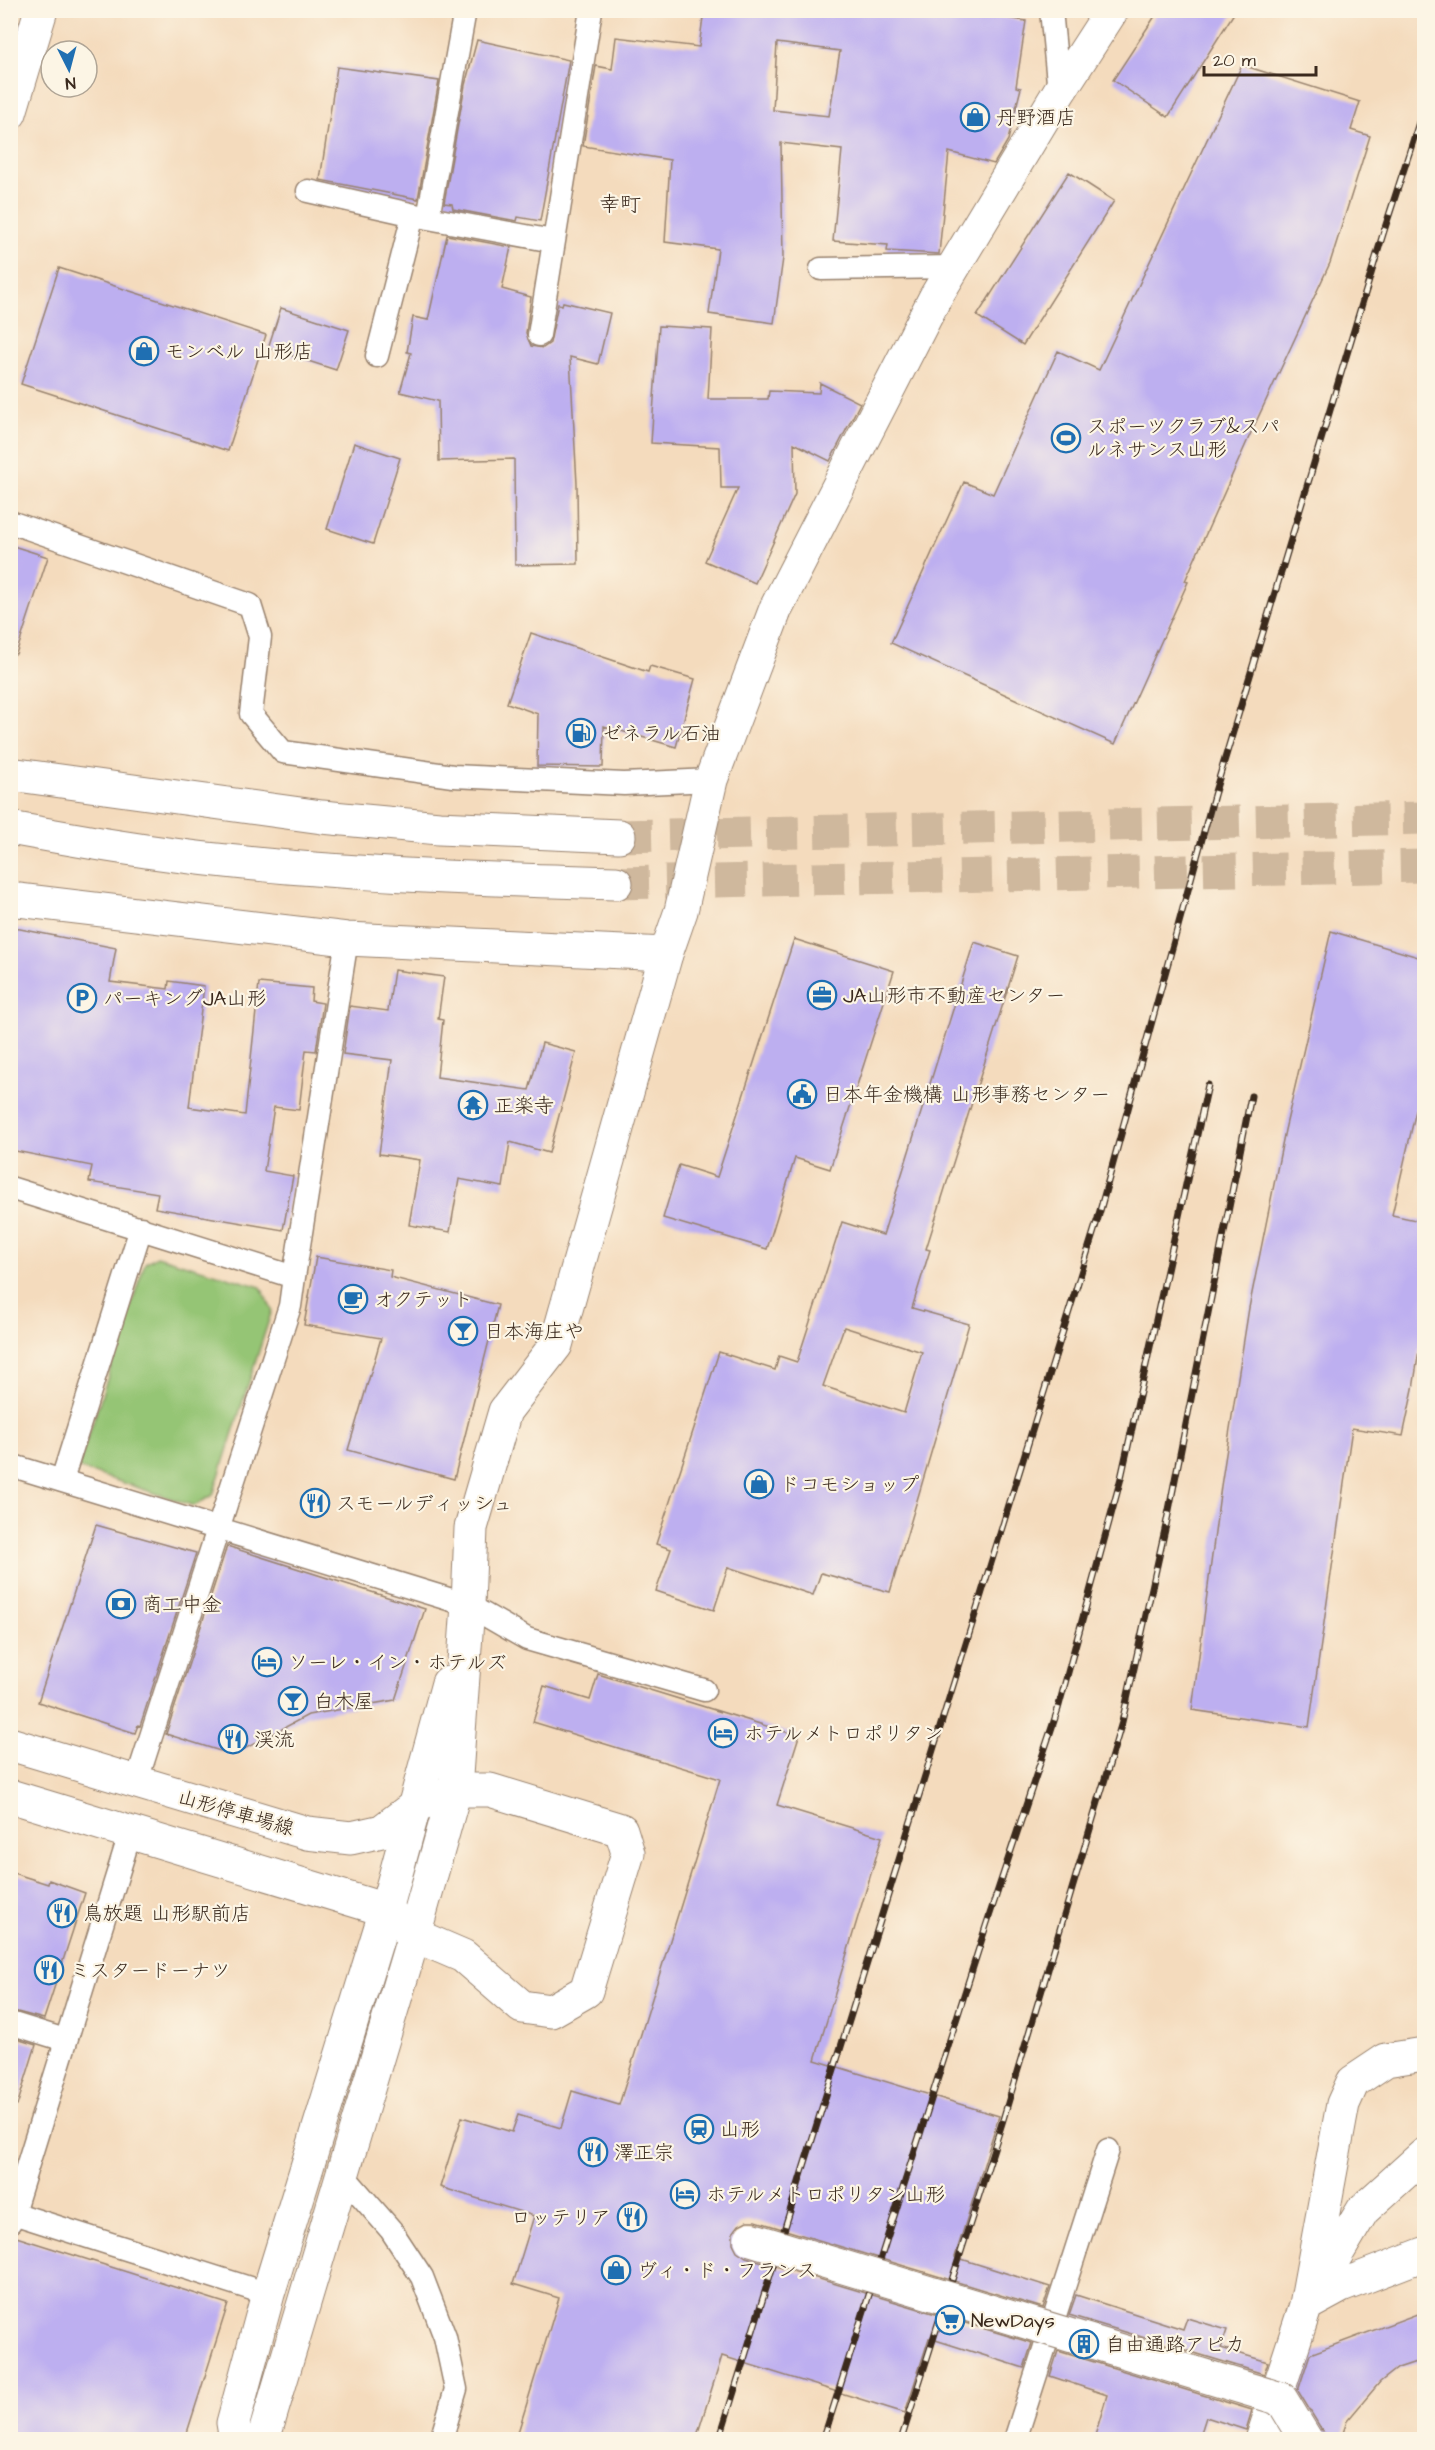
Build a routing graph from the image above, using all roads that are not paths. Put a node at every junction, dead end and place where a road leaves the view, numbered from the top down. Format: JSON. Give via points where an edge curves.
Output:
{"nodes":[{"id":1,"x":41,"y":10,"type":"edge"},
{"id":2,"x":465,"y":10,"type":"edge"},
{"id":3,"x":591,"y":10,"type":"edge"},
{"id":4,"x":1051,"y":10,"type":"edge"},
{"id":5,"x":1112,"y":10,"type":"edge"},
{"id":6,"x":1059,"y":92,"type":"junction"},
{"id":7,"x":10,"y":113,"type":"edge"},
{"id":8,"x":308,"y":191,"type":"dead end"},
{"id":9,"x":420,"y":217,"type":"junction"},
{"id":10,"x":553,"y":241,"type":"junction"},
{"id":11,"x":954,"y":267,"type":"junction"},
{"id":12,"x":821,"y":269,"type":"dead end"},
{"id":13,"x":539,"y":335,"type":"dead end"},
{"id":14,"x":378,"y":356,"type":"dead end"},
{"id":15,"x":10,"y":522,"type":"edge"},
{"id":16,"x":10,"y":774,"type":"edge"},
{"id":17,"x":711,"y":780,"type":"junction"},
{"id":18,"x":10,"y":828,"type":"edge"},
{"id":19,"x":619,"y":836,"type":"tunnel mouth"},
{"id":20,"x":616,"y":883,"type":"tunnel mouth"},
{"id":21,"x":10,"y":899,"type":"edge"},
{"id":22,"x":347,"y":939,"type":"junction"},
{"id":23,"x":666,"y":954,"type":"junction"},
{"id":24,"x":10,"y":1188,"type":"edge"},
{"id":25,"x":141,"y":1228,"type":"junction"},
{"id":26,"x":294,"y":1277,"type":"junction"},
{"id":27,"x":10,"y":1465,"type":"edge"},
{"id":28,"x":62,"y":1480,"type":"junction"},
{"id":29,"x":219,"y":1529,"type":"junction"},
{"id":30,"x":468,"y":1605,"type":"junction"},
{"id":31,"x":704,"y":1690,"type":"dead end"},
{"id":32,"x":10,"y":1744,"type":"edge"},
{"id":33,"x":136,"y":1783,"type":"junction"},
{"id":34,"x":455,"y":1790,"type":"junction"},
{"id":35,"x":10,"y":1796,"type":"edge"},
{"id":36,"x":415,"y":1806,"type":"junction"},
{"id":37,"x":130,"y":1834,"type":"junction"},
{"id":38,"x":386,"y":1910,"type":"junction"},
{"id":39,"x":414,"y":1935,"type":"junction"},
{"id":40,"x":10,"y":2023,"type":"edge"},
{"id":41,"x":65,"y":2040,"type":"junction"},
{"id":42,"x":1424,"y":2054,"type":"edge"},
{"id":43,"x":1107,"y":2150,"type":"dead end"},
{"id":44,"x":1425,"y":2155,"type":"edge"},
{"id":45,"x":343,"y":2175,"type":"junction"},
{"id":46,"x":12,"y":2215,"type":"edge"},
{"id":47,"x":751,"y":2239,"type":"dead end"},
{"id":48,"x":1425,"y":2254,"type":"edge"},
{"id":49,"x":268,"y":2294,"type":"junction"},
{"id":50,"x":1306,"y":2305,"type":"junction"},
{"id":51,"x":236,"y":2439,"type":"edge"},
{"id":52,"x":263,"y":2439,"type":"edge"},
{"id":53,"x":441,"y":2439,"type":"edge"},
{"id":54,"x":1015,"y":2439,"type":"edge"},
{"id":55,"x":1262,"y":2439,"type":"edge"},
{"id":56,"x":1306,"y":2439,"type":"edge"}],
"edges":[{"from":1,"to":7,"type":"street"},
{"from":2,"to":9,"type":"lane"},
{"from":3,"to":10,"type":"lane"},
{"from":4,"to":6,"type":"lane"},
{"from":5,"to":6,"type":"street"},
{"from":6,"to":11,"type":"street"},
{"from":8,"to":9,"type":"lane"},
{"from":9,"to":10,"type":"lane"},
{"from":9,"to":14,"type":"lane"},
{"from":10,"to":13,"type":"lane"},
{"from":11,"to":12,"type":"lane"},
{"from":11,"to":17,"type":"street","via":[[934,298],[776,608]]},
{"from":15,"to":17,"type":"lane","via":[[250,605],[260,637],[251,714],[283,752],[453,776],[624,784]]},
{"from":16,"to":19,"type":"street","via":[[322,817],[440,828]]},
{"from":17,"to":23,"type":"street","via":[[681,912]]},
{"from":18,"to":20,"type":"street","via":[[225,861],[442,878]]},
{"from":21,"to":22,"type":"street"},
{"from":22,"to":23,"type":"street"},
{"from":22,"to":26,"type":"lane"},
{"from":23,"to":30,"type":"street","via":[[556,1345],[505,1411],[471,1528]]},
{"from":24,"to":25,"type":"lane"},
{"from":25,"to":26,"type":"lane"},
{"from":25,"to":28,"type":"lane"},
{"from":26,"to":29,"type":"lane","via":[[290,1306]]},
{"from":27,"to":28,"type":"lane"},
{"from":28,"to":29,"type":"lane"},
{"from":29,"to":30,"type":"lane"},
{"from":29,"to":33,"type":"lane"},
{"from":30,"to":31,"type":"lane","via":[[527,1639]]},
{"from":30,"to":34,"type":"street"},
{"from":30,"to":36,"type":"street"},
{"from":32,"to":33,"type":"street","name":"山形停車場線"},
{"from":33,"to":36,"type":"street","name":"山形停車場線","via":[[307,1833],[351,1838],[382,1831]]},
{"from":34,"to":36,"type":"street","name":"山形停車場線"},
{"from":34,"to":39,"type":"street"},
{"from":34,"to":39,"type":"street","via":[[490,1790],[621,1830],[628,1853],[586,1991],[551,2011],[522,2007],[463,1956]]},
{"from":35,"to":37,"type":"street"},
{"from":36,"to":38,"type":"street"},
{"from":37,"to":38,"type":"street"},
{"from":37,"to":41,"type":"lane"},
{"from":38,"to":39,"type":"street"},
{"from":38,"to":49,"type":"street"},
{"from":39,"to":45,"type":"street"},
{"from":40,"to":41,"type":"lane"},
{"from":41,"to":46,"type":"lane"},
{"from":42,"to":50,"type":"street","via":[[1386,2060],[1353,2082],[1343,2104]]},
{"from":43,"to":54,"type":"lane"},
{"from":44,"to":50,"type":"street","via":[[1363,2210]]},
{"from":45,"to":52,"type":"street"},
{"from":45,"to":53,"type":"lane","via":[[391,2230],[422,2277],[445,2337],[456,2389]]},
{"from":46,"to":49,"type":"lane"},
{"from":47,"to":56,"type":"street","bridge":true,"via":[[1281,2399]]},
{"from":48,"to":50,"type":"street","via":[[1341,2286]]},
{"from":49,"to":51,"type":"street","via":[[233,2423]]},
{"from":50,"to":55,"type":"street"}]}
